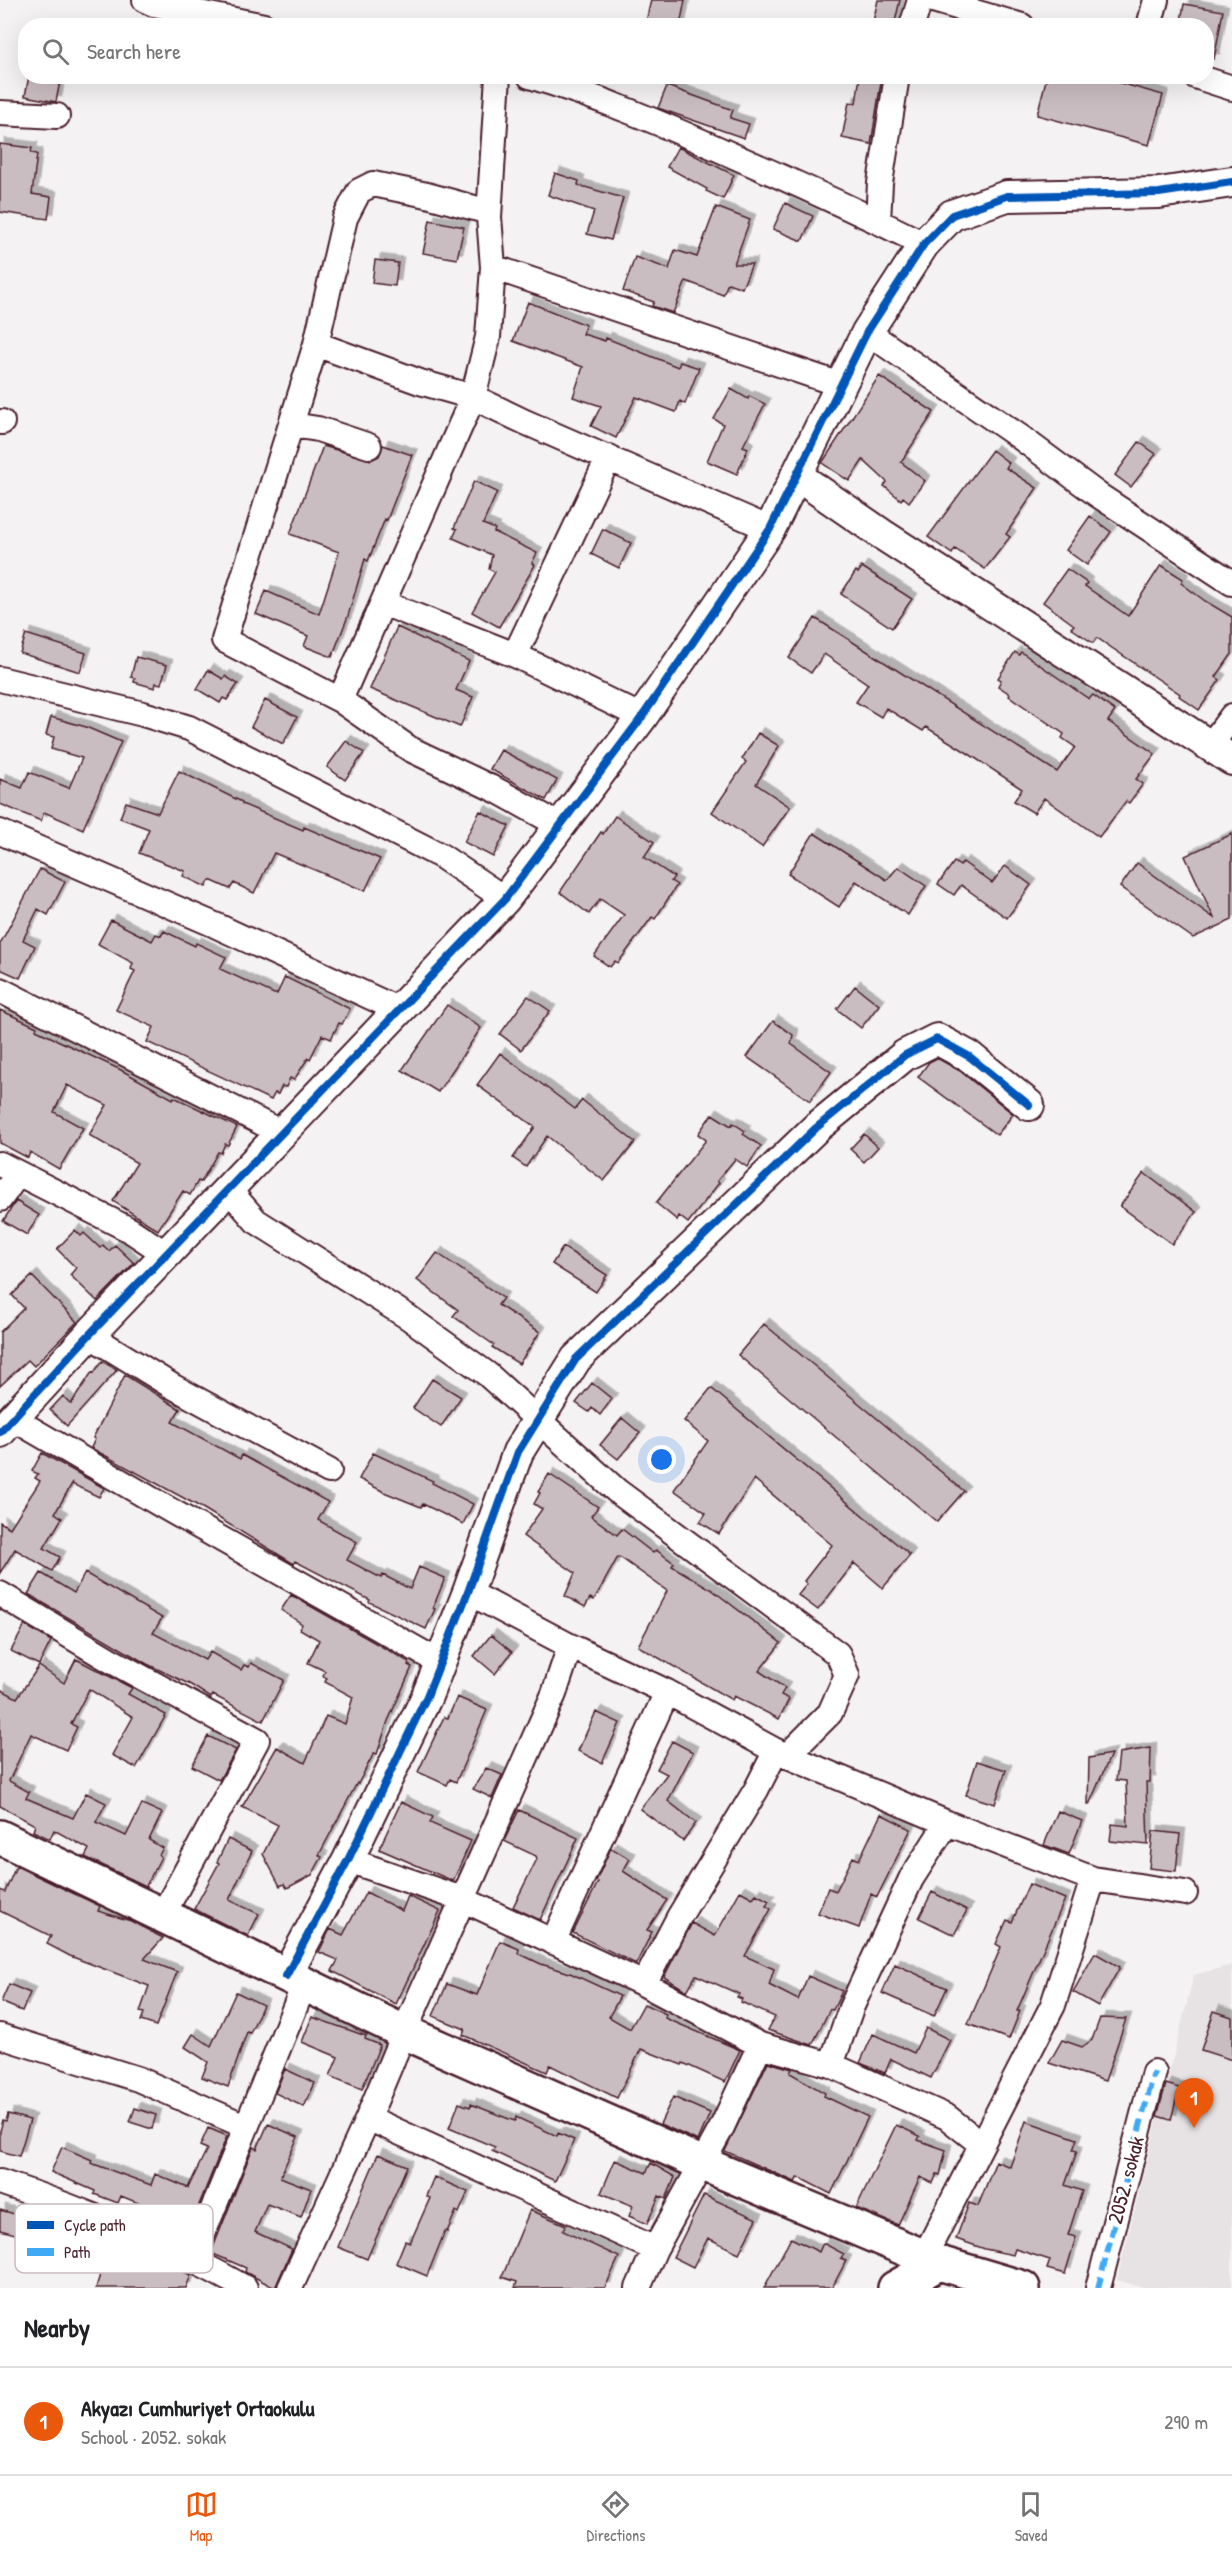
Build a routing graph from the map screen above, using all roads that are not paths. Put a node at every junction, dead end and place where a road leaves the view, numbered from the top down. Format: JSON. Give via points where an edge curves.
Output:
{"nodes":[{"id":1,"x":145,"y":0,"type":"edge"},
{"id":2,"x":920,"y":0,"type":"edge"},
{"id":3,"x":933,"y":0,"type":"edge"},
{"id":4,"x":1156,"y":0,"type":"edge"},
{"id":5,"x":224,"y":18,"type":"edge"},
{"id":6,"x":914,"y":18,"type":"edge"},
{"id":7,"x":995,"y":18,"type":"edge"},
{"id":8,"x":1151,"y":18,"type":"edge"},
{"id":9,"x":1214,"y":82,"type":"edge"},
{"id":10,"x":497,"y":84,"type":"edge"},
{"id":11,"x":557,"y":84,"type":"edge"},
{"id":12,"x":896,"y":84,"type":"edge"},
{"id":13,"x":1232,"y":88,"type":"edge"},
{"id":14,"x":0,"y":113,"type":"edge"},
{"id":15,"x":57,"y":116,"type":"dead end"},
{"id":16,"x":1232,"y":182,"type":"edge"},
{"id":17,"x":489,"y":212,"type":"junction"},
{"id":18,"x":878,"y":221,"type":"junction"},
{"id":19,"x":924,"y":244,"type":"junction"},
{"id":20,"x":493,"y":267,"type":"junction"},
{"id":21,"x":867,"y":332,"type":"junction"},
{"id":22,"x":316,"y":344,"type":"junction"},
{"id":23,"x":841,"y":385,"type":"junction"},
{"id":24,"x":473,"y":397,"type":"junction"},
{"id":25,"x":292,"y":425,"type":"junction"},
{"id":26,"x":369,"y":446,"type":"dead end"},
{"id":27,"x":609,"y":458,"type":"junction"},
{"id":28,"x":796,"y":475,"type":"junction"},
{"id":29,"x":770,"y":529,"type":"junction"},
{"id":30,"x":1232,"y":583,"type":"edge"},
{"id":31,"x":383,"y":603,"type":"junction"},
{"id":32,"x":515,"y":655,"type":"junction"},
{"id":33,"x":0,"y":679,"type":"edge"},
{"id":34,"x":340,"y":700,"type":"junction"},
{"id":35,"x":1232,"y":716,"type":"edge"},
{"id":36,"x":642,"y":717,"type":"junction"},
{"id":37,"x":1221,"y":753,"type":"edge"},
{"id":38,"x":561,"y":826,"type":"junction"},
{"id":39,"x":0,"y":832,"type":"edge"},
{"id":40,"x":505,"y":898,"type":"junction"},
{"id":41,"x":0,"y":990,"type":"edge"},
{"id":42,"x":399,"y":1010,"type":"junction"},
{"id":43,"x":1029,"y":1105,"type":"dead end"},
{"id":44,"x":282,"y":1132,"type":"junction"},
{"id":45,"x":9,"y":1169,"type":"edge"},
{"id":46,"x":228,"y":1189,"type":"junction"},
{"id":47,"x":0,"y":1199,"type":"edge"},
{"id":48,"x":166,"y":1254,"type":"junction"},
{"id":49,"x":89,"y":1335,"type":"junction"},
{"id":50,"x":538,"y":1421,"type":"junction"},
{"id":51,"x":6,"y":1425,"type":"edge"},
{"id":52,"x":329,"y":1471,"type":"dead end"},
{"id":53,"x":468,"y":1592,"type":"junction"},
{"id":54,"x":0,"y":1594,"type":"edge"},
{"id":55,"x":570,"y":1646,"type":"junction"},
{"id":56,"x":439,"y":1662,"type":"junction"},
{"id":57,"x":667,"y":1692,"type":"junction"},
{"id":58,"x":782,"y":1753,"type":"junction"},
{"id":59,"x":947,"y":1822,"type":"junction"},
{"id":60,"x":0,"y":1838,"type":"edge"},
{"id":61,"x":348,"y":1860,"type":"junction"},
{"id":62,"x":1093,"y":1879,"type":"junction"},
{"id":63,"x":1185,"y":1893,"type":"dead end"},
{"id":64,"x":462,"y":1899,"type":"junction"},
{"id":65,"x":162,"y":1916,"type":"junction"},
{"id":66,"x":553,"y":1942,"type":"junction"},
{"id":67,"x":295,"y":1981,"type":"junction"},
{"id":68,"x":644,"y":1984,"type":"junction"},
{"id":69,"x":404,"y":2032,"type":"junction"},
{"id":70,"x":0,"y":2036,"type":"edge"},
{"id":71,"x":760,"y":2044,"type":"junction"},
{"id":72,"x":831,"y":2065,"type":"junction"},
{"id":73,"x":1154,"y":2072,"type":"dead end"},
{"id":74,"x":368,"y":2118,"type":"junction"},
{"id":75,"x":245,"y":2126,"type":"junction"},
{"id":76,"x":981,"y":2144,"type":"junction"},
{"id":77,"x":701,"y":2163,"type":"junction"},
{"id":78,"x":0,"y":2181,"type":"edge"},
{"id":79,"x":64,"y":2204,"type":"edge"},
{"id":80,"x":213,"y":2207,"type":"edge"},
{"id":81,"x":655,"y":2249,"type":"junction"},
{"id":82,"x":213,"y":2270,"type":"edge"},
{"id":83,"x":920,"y":2274,"type":"edge"},
{"id":84,"x":245,"y":2288,"type":"edge"},
{"id":85,"x":290,"y":2288,"type":"edge"},
{"id":86,"x":638,"y":2288,"type":"edge"},
{"id":87,"x":1023,"y":2288,"type":"edge"},
{"id":88,"x":1098,"y":2288,"type":"edge"}],
"edges":[{"from":1,"to":5,"type":"street"},
{"from":2,"to":6,"type":"street"},
{"from":3,"to":7,"type":"street"},
{"from":4,"to":8,"type":"street"},
{"from":9,"to":13,"type":"street"},
{"from":10,"to":17,"type":"street"},
{"from":11,"to":18,"type":"street","via":[[584,92]]},
{"from":12,"to":18,"type":"street"},
{"from":14,"to":15,"type":"street"},
{"from":16,"to":19,"type":"street","via":[[1159,193],[1007,196],[952,215]]},
{"from":17,"to":20,"type":"street"},
{"from":17,"to":22,"type":"street","via":[[373,184],[359,191],[345,218]]},
{"from":18,"to":19,"type":"street"},
{"from":19,"to":21,"type":"street"},
{"from":20,"to":23,"type":"street"},
{"from":20,"to":24,"type":"street","via":[[488,337]]},
{"from":21,"to":23,"type":"street"},
{"from":21,"to":30,"type":"street","via":[[1098,495]]},
{"from":22,"to":24,"type":"street"},
{"from":22,"to":25,"type":"street"},
{"from":23,"to":28,"type":"street"},
{"from":24,"to":27,"type":"street"},
{"from":24,"to":31,"type":"street"},
{"from":25,"to":26,"type":"street"},
{"from":25,"to":34,"type":"street","via":[[224,640]]},
{"from":27,"to":29,"type":"street"},
{"from":27,"to":32,"type":"street"},
{"from":28,"to":29,"type":"street"},
{"from":28,"to":37,"type":"street"},
{"from":29,"to":36,"type":"street"},
{"from":31,"to":32,"type":"street"},
{"from":31,"to":34,"type":"street"},
{"from":32,"to":36,"type":"street"},
{"from":33,"to":40,"type":"street","via":[[189,728],[441,856]]},
{"from":34,"to":38,"type":"street","via":[[410,748]]},
{"from":35,"to":37,"type":"street"},
{"from":36,"to":38,"type":"street"},
{"from":38,"to":40,"type":"street"},
{"from":39,"to":42,"type":"street"},
{"from":40,"to":42,"type":"street"},
{"from":41,"to":44,"type":"street"},
{"from":42,"to":44,"type":"street"},
{"from":43,"to":50,"type":"street","via":[[970,1057],[937,1039],[905,1055],[816,1128],[576,1359]]},
{"from":44,"to":46,"type":"street"},
{"from":45,"to":47,"type":"street"},
{"from":45,"to":48,"type":"street","via":[[130,1230]]},
{"from":46,"to":48,"type":"street"},
{"from":46,"to":50,"type":"street","via":[[256,1221],[408,1317],[487,1374]]},
{"from":48,"to":49,"type":"street"},
{"from":49,"to":51,"type":"street"},
{"from":49,"to":52,"type":"street","via":[[172,1386]]},
{"from":50,"to":53,"type":"street","via":[[518,1452]]},
{"from":50,"to":58,"type":"street","via":[[617,1491],[838,1654],[847,1675],[830,1713]]},
{"from":51,"to":56,"type":"street","via":[[168,1509]]},
{"from":53,"to":55,"type":"street"},
{"from":53,"to":56,"type":"street"},
{"from":54,"to":65,"type":"street","via":[[110,1660],[257,1740]]},
{"from":55,"to":57,"type":"street"},
{"from":55,"to":64,"type":"street","via":[[554,1694]]},
{"from":56,"to":61,"type":"street","via":[[427,1696]]},
{"from":57,"to":58,"type":"street"},
{"from":57,"to":66,"type":"street"},
{"from":58,"to":59,"type":"street"},
{"from":58,"to":68,"type":"street","via":[[679,1917]]},
{"from":59,"to":62,"type":"street"},
{"from":59,"to":72,"type":"street","via":[[910,1879],[851,2008]]},
{"from":60,"to":65,"type":"main road"},
{"from":61,"to":64,"type":"street"},
{"from":61,"to":67,"type":"street"},
{"from":62,"to":63,"type":"street"},
{"from":62,"to":76,"type":"street","via":[[1053,2005]]},
{"from":64,"to":66,"type":"street"},
{"from":64,"to":69,"type":"street"},
{"from":65,"to":67,"type":"main road"},
{"from":66,"to":68,"type":"street"},
{"from":67,"to":69,"type":"main road"},
{"from":67,"to":75,"type":"street"},
{"from":68,"to":71,"type":"street"},
{"from":69,"to":74,"type":"street"},
{"from":69,"to":77,"type":"main road"},
{"from":70,"to":75,"type":"street","via":[[138,2079]]},
{"from":71,"to":72,"type":"street"},
{"from":71,"to":77,"type":"street"},
{"from":72,"to":76,"type":"street","via":[[947,2117]]},
{"from":73,"to":88,"type":"street","name":"2052. sokak"},
{"from":74,"to":81,"type":"street"},
{"from":74,"to":85,"type":"street"},
{"from":75,"to":80,"type":"street"},
{"from":76,"to":83,"type":"street"},
{"from":77,"to":81,"type":"street"},
{"from":77,"to":83,"type":"main road"},
{"from":78,"to":79,"type":"street"},
{"from":81,"to":86,"type":"street"},
{"from":82,"to":84,"type":"street"},
{"from":83,"to":87,"type":"main road"}]}
